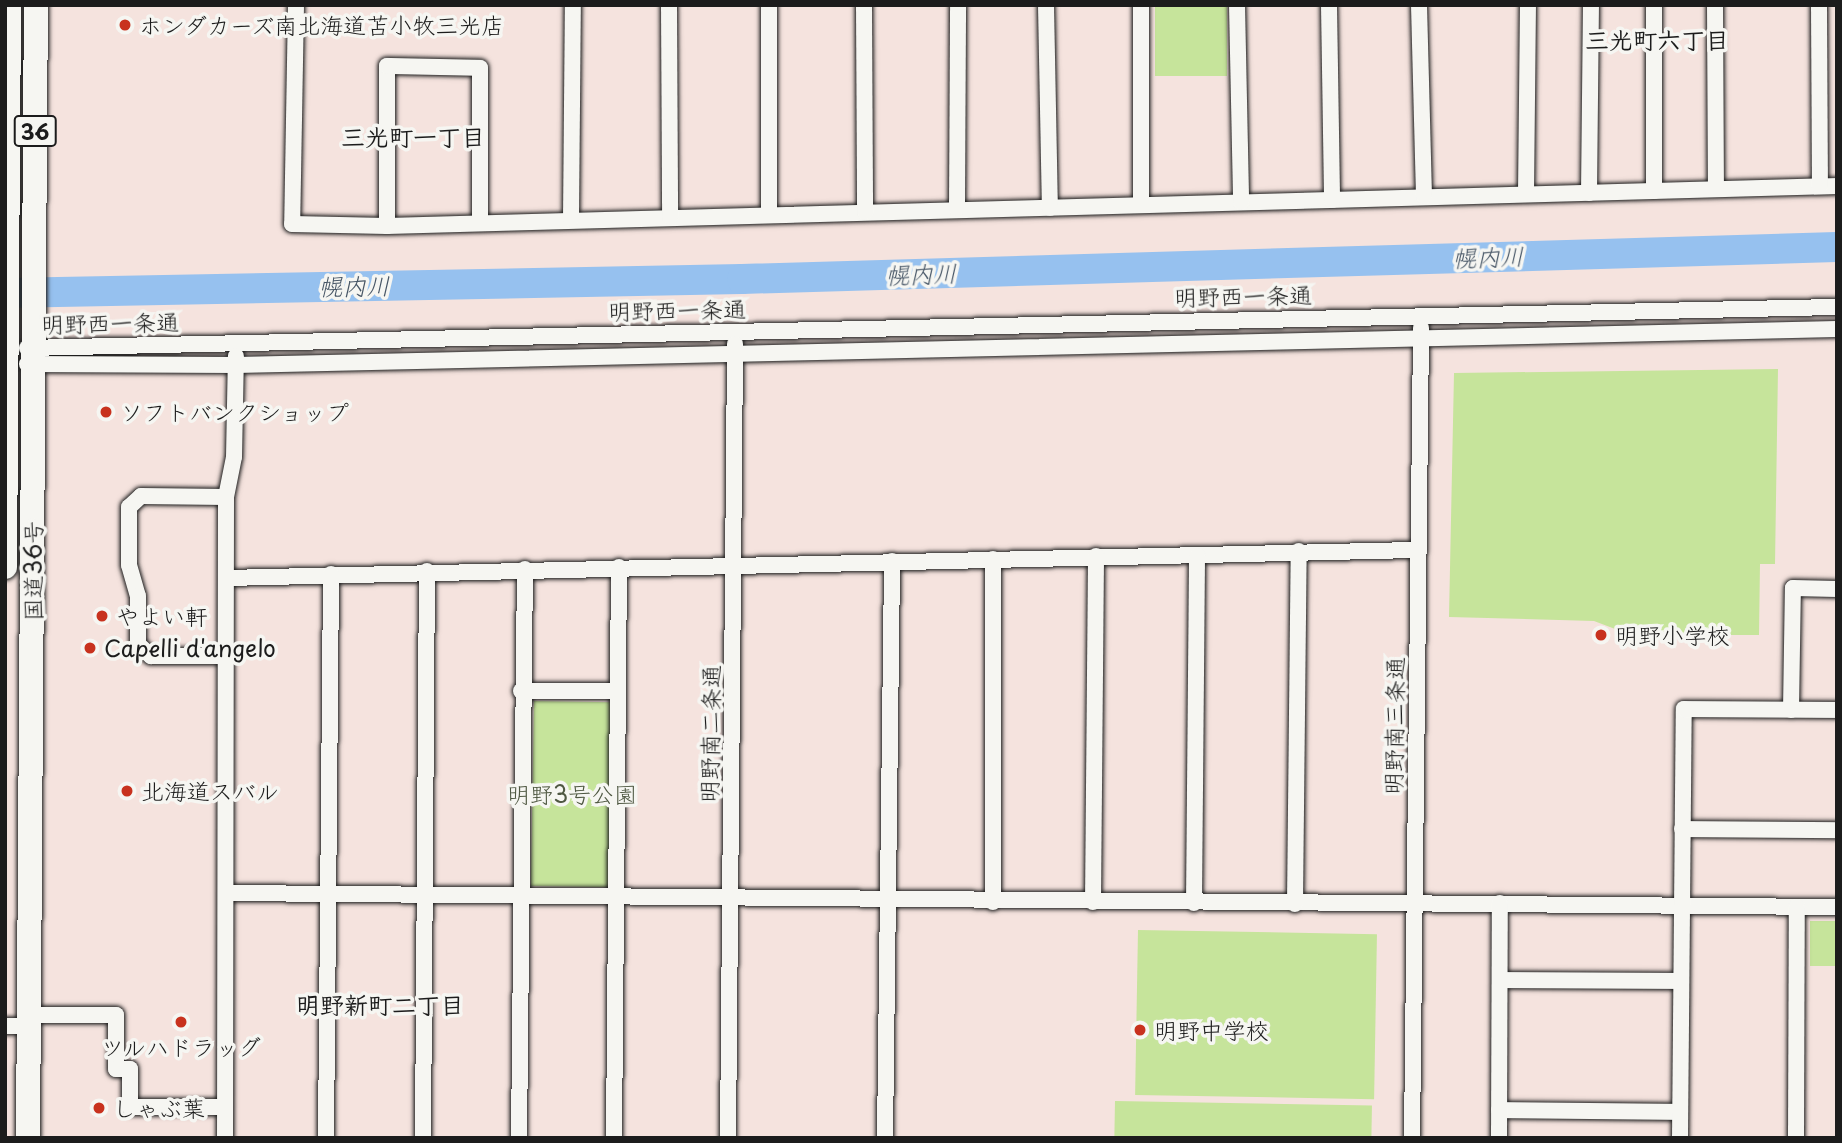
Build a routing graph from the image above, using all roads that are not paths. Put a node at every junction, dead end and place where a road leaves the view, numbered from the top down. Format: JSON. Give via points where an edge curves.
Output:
{"nodes":[{"id":1,"x":9,"y":5,"type":"edge"},
{"id":2,"x":36,"y":5,"type":"edge"},
{"id":3,"x":296,"y":5,"type":"edge"},
{"id":4,"x":573,"y":5,"type":"edge"},
{"id":5,"x":669,"y":5,"type":"edge"},
{"id":6,"x":769,"y":5,"type":"edge"},
{"id":7,"x":864,"y":5,"type":"edge"},
{"id":8,"x":958,"y":5,"type":"edge"},
{"id":9,"x":1046,"y":5,"type":"edge"},
{"id":10,"x":1141,"y":5,"type":"edge"},
{"id":11,"x":1237,"y":5,"type":"edge"},
{"id":12,"x":1329,"y":5,"type":"edge"},
{"id":13,"x":1419,"y":5,"type":"edge"},
{"id":14,"x":1528,"y":5,"type":"edge"},
{"id":15,"x":1591,"y":5,"type":"edge"},
{"id":16,"x":1654,"y":5,"type":"edge"},
{"id":17,"x":1715,"y":5,"type":"edge"},
{"id":18,"x":1819,"y":5,"type":"edge"},
{"id":19,"x":1820,"y":186,"type":"junction"},
{"id":20,"x":1837,"y":186,"type":"edge"},
{"id":21,"x":1716,"y":190,"type":"junction"},
{"id":22,"x":1654,"y":191,"type":"junction"},
{"id":23,"x":1590,"y":193,"type":"junction"},
{"id":24,"x":1526,"y":194,"type":"junction"},
{"id":25,"x":1424,"y":196,"type":"junction"},
{"id":26,"x":1332,"y":200,"type":"junction"},
{"id":27,"x":1241,"y":202,"type":"junction"},
{"id":28,"x":1141,"y":204,"type":"junction"},
{"id":29,"x":957,"y":208,"type":"junction"},
{"id":30,"x":1050,"y":208,"type":"junction"},
{"id":31,"x":865,"y":212,"type":"junction"},
{"id":32,"x":769,"y":214,"type":"junction"},
{"id":33,"x":670,"y":217,"type":"junction"},
{"id":34,"x":571,"y":219,"type":"junction"},
{"id":35,"x":480,"y":222,"type":"junction"},
{"id":36,"x":387,"y":226,"type":"junction"},
{"id":37,"x":1837,"y":307,"type":"edge"},
{"id":38,"x":1421,"y":315,"type":"junction"},
{"id":39,"x":1837,"y":329,"type":"edge"},
{"id":40,"x":735,"y":331,"type":"junction"},
{"id":41,"x":1420,"y":337,"type":"junction"},
{"id":42,"x":237,"y":344,"type":"junction"},
{"id":43,"x":6,"y":355,"type":"edge"},
{"id":44,"x":735,"y":355,"type":"junction"},
{"id":45,"x":35,"y":356,"type":"junction"},
{"id":46,"x":236,"y":365,"type":"junction"},
{"id":47,"x":226,"y":497,"type":"junction"},
{"id":48,"x":1418,"y":550,"type":"junction"},
{"id":49,"x":1299,"y":551,"type":"junction"},
{"id":50,"x":1096,"y":556,"type":"junction"},
{"id":51,"x":1197,"y":556,"type":"junction"},
{"id":52,"x":993,"y":559,"type":"junction"},
{"id":53,"x":892,"y":561,"type":"junction"},
{"id":54,"x":734,"y":565,"type":"junction"},
{"id":55,"x":5,"y":567,"type":"edge"},
{"id":56,"x":620,"y":567,"type":"junction"},
{"id":57,"x":524,"y":569,"type":"junction"},
{"id":58,"x":428,"y":571,"type":"junction"},
{"id":59,"x":331,"y":574,"type":"junction"},
{"id":60,"x":226,"y":578,"type":"junction"},
{"id":61,"x":1837,"y":589,"type":"edge"},
{"id":62,"x":226,"y":656,"type":"junction"},
{"id":63,"x":522,"y":691,"type":"junction"},
{"id":64,"x":618,"y":691,"type":"junction"},
{"id":65,"x":1791,"y":710,"type":"junction"},
{"id":66,"x":1837,"y":710,"type":"edge"},
{"id":67,"x":1682,"y":829,"type":"junction"},
{"id":68,"x":1837,"y":830,"type":"edge"},
{"id":69,"x":228,"y":893,"type":"junction"},
{"id":70,"x":327,"y":894,"type":"junction"},
{"id":71,"x":424,"y":894,"type":"junction"},
{"id":72,"x":521,"y":897,"type":"junction"},
{"id":73,"x":730,"y":897,"type":"junction"},
{"id":74,"x":618,"y":898,"type":"junction"},
{"id":75,"x":886,"y":901,"type":"junction"},
{"id":76,"x":993,"y":902,"type":"junction"},
{"id":77,"x":1093,"y":902,"type":"junction"},
{"id":78,"x":1415,"y":902,"type":"junction"},
{"id":79,"x":1194,"y":903,"type":"junction"},
{"id":80,"x":1500,"y":903,"type":"junction"},
{"id":81,"x":1295,"y":904,"type":"junction"},
{"id":82,"x":1682,"y":905,"type":"junction"},
{"id":83,"x":1797,"y":907,"type":"junction"},
{"id":84,"x":1837,"y":907,"type":"edge"},
{"id":85,"x":1500,"y":980,"type":"junction"},
{"id":86,"x":1681,"y":981,"type":"junction"},
{"id":87,"x":21,"y":1022,"type":"edge"},
{"id":88,"x":225,"y":1107,"type":"junction"},
{"id":89,"x":1499,"y":1110,"type":"junction"},
{"id":90,"x":1680,"y":1112,"type":"junction"},
{"id":91,"x":28,"y":1138,"type":"edge"},
{"id":92,"x":225,"y":1138,"type":"edge"},
{"id":93,"x":326,"y":1138,"type":"edge"},
{"id":94,"x":423,"y":1138,"type":"edge"},
{"id":95,"x":519,"y":1138,"type":"edge"},
{"id":96,"x":614,"y":1138,"type":"edge"},
{"id":97,"x":728,"y":1138,"type":"edge"},
{"id":98,"x":885,"y":1138,"type":"edge"},
{"id":99,"x":1412,"y":1138,"type":"edge"},
{"id":100,"x":1499,"y":1138,"type":"edge"},
{"id":101,"x":1679,"y":1138,"type":"edge"},
{"id":102,"x":1797,"y":1138,"type":"edge"}],
"edges":[{"from":1,"to":43,"type":"highway","name":"国道36号","number":"36"},
{"from":2,"to":45,"type":"highway","name":"国道36号","number":"36"},
{"from":3,"to":36,"type":"street","via":[[292,225]]},
{"from":4,"to":34,"type":"street"},
{"from":5,"to":33,"type":"street"},
{"from":6,"to":32,"type":"street"},
{"from":7,"to":31,"type":"street"},
{"from":8,"to":29,"type":"street"},
{"from":9,"to":30,"type":"street"},
{"from":10,"to":28,"type":"street"},
{"from":11,"to":27,"type":"street"},
{"from":12,"to":26,"type":"street"},
{"from":13,"to":25,"type":"street"},
{"from":14,"to":24,"type":"street"},
{"from":15,"to":23,"type":"street"},
{"from":16,"to":22,"type":"street"},
{"from":17,"to":21,"type":"street"},
{"from":18,"to":19,"type":"street"},
{"from":19,"to":20,"type":"street"},
{"from":19,"to":21,"type":"street"},
{"from":21,"to":22,"type":"street"},
{"from":22,"to":23,"type":"street"},
{"from":23,"to":24,"type":"street"},
{"from":24,"to":25,"type":"street"},
{"from":25,"to":26,"type":"street"},
{"from":26,"to":27,"type":"street"},
{"from":27,"to":28,"type":"street"},
{"from":28,"to":30,"type":"street"},
{"from":29,"to":30,"type":"street"},
{"from":29,"to":31,"type":"street"},
{"from":31,"to":32,"type":"street"},
{"from":32,"to":33,"type":"street"},
{"from":33,"to":34,"type":"street"},
{"from":34,"to":35,"type":"street"},
{"from":35,"to":36,"type":"street"},
{"from":35,"to":36,"type":"street","via":[[480,68],[387,66]]},
{"from":37,"to":38,"type":"street","name":"明野西一条通"},
{"from":38,"to":40,"type":"street","name":"明野西一条通"},
{"from":38,"to":41,"type":"street","name":"明野南三条通"},
{"from":39,"to":41,"type":"street","name":"明野西一条通"},
{"from":40,"to":42,"type":"street","name":"明野西一条通"},
{"from":40,"to":44,"type":"street","name":"明野南二条通"},
{"from":41,"to":44,"type":"street","name":"明野西一条通"},
{"from":41,"to":48,"type":"street","name":"明野南三条通"},
{"from":42,"to":45,"type":"street","name":"明野西一条通"},
{"from":42,"to":46,"type":"street"},
{"from":43,"to":45,"type":"street","name":"明野西一条通"},
{"from":43,"to":55,"type":"highway","name":"国道36号","number":"36"},
{"from":44,"to":46,"type":"street","name":"明野西一条通"},
{"from":44,"to":54,"type":"street","name":"明野南二条通"},
{"from":45,"to":46,"type":"street","name":"明野西一条通"},
{"from":45,"to":87,"type":"highway","name":"国道36号","number":"36"},
{"from":46,"to":47,"type":"street","via":[[234,457]]},
{"from":47,"to":60,"type":"street"},
{"from":47,"to":62,"type":"street","via":[[141,496],[129,507],[129,565],[138,596],[138,643],[151,656]]},
{"from":48,"to":49,"type":"street"},
{"from":48,"to":78,"type":"street","name":"明野南三条通"},
{"from":49,"to":51,"type":"street"},
{"from":49,"to":81,"type":"street"},
{"from":50,"to":51,"type":"street"},
{"from":50,"to":52,"type":"street"},
{"from":50,"to":77,"type":"street"},
{"from":51,"to":79,"type":"street"},
{"from":52,"to":53,"type":"street"},
{"from":52,"to":76,"type":"street"},
{"from":53,"to":54,"type":"street"},
{"from":53,"to":75,"type":"street"},
{"from":54,"to":56,"type":"street"},
{"from":54,"to":73,"type":"street","name":"明野南二条通"},
{"from":56,"to":57,"type":"street"},
{"from":56,"to":64,"type":"street"},
{"from":57,"to":58,"type":"street"},
{"from":57,"to":63,"type":"street"},
{"from":58,"to":59,"type":"street"},
{"from":58,"to":71,"type":"street"},
{"from":59,"to":60,"type":"street"},
{"from":59,"to":70,"type":"street"},
{"from":60,"to":62,"type":"street"},
{"from":61,"to":65,"type":"street","via":[[1793,589]]},
{"from":62,"to":69,"type":"street"},
{"from":63,"to":64,"type":"street"},
{"from":63,"to":72,"type":"street"},
{"from":64,"to":74,"type":"street"},
{"from":65,"to":66,"type":"street"},
{"from":65,"to":67,"type":"street","via":[[1684,709]]},
{"from":67,"to":68,"type":"street"},
{"from":67,"to":82,"type":"street"},
{"from":69,"to":70,"type":"street"},
{"from":69,"to":88,"type":"street"},
{"from":70,"to":71,"type":"street"},
{"from":70,"to":93,"type":"street"},
{"from":71,"to":72,"type":"street"},
{"from":71,"to":94,"type":"street"},
{"from":72,"to":74,"type":"street"},
{"from":72,"to":95,"type":"street"},
{"from":73,"to":74,"type":"street"},
{"from":73,"to":75,"type":"street"},
{"from":73,"to":97,"type":"street","name":"明野南二条通"},
{"from":74,"to":96,"type":"street"},
{"from":75,"to":76,"type":"street"},
{"from":75,"to":98,"type":"street"},
{"from":76,"to":77,"type":"street"},
{"from":77,"to":79,"type":"street"},
{"from":78,"to":80,"type":"street"},
{"from":78,"to":81,"type":"street"},
{"from":78,"to":99,"type":"street","name":"明野南三条通"},
{"from":79,"to":81,"type":"street"},
{"from":80,"to":82,"type":"street"},
{"from":80,"to":85,"type":"street"},
{"from":82,"to":83,"type":"street"},
{"from":82,"to":86,"type":"street"},
{"from":83,"to":84,"type":"street"},
{"from":83,"to":102,"type":"street"},
{"from":85,"to":86,"type":"street"},
{"from":85,"to":89,"type":"street"},
{"from":86,"to":90,"type":"street"},
{"from":87,"to":88,"type":"street","via":[[116,1015],[116,1069],[130,1069],[130,1107]]},
{"from":87,"to":91,"type":"highway","name":"国道36号","number":"36"},
{"from":88,"to":92,"type":"street"},
{"from":89,"to":90,"type":"street"},
{"from":89,"to":100,"type":"street"},
{"from":90,"to":101,"type":"street"}]}
